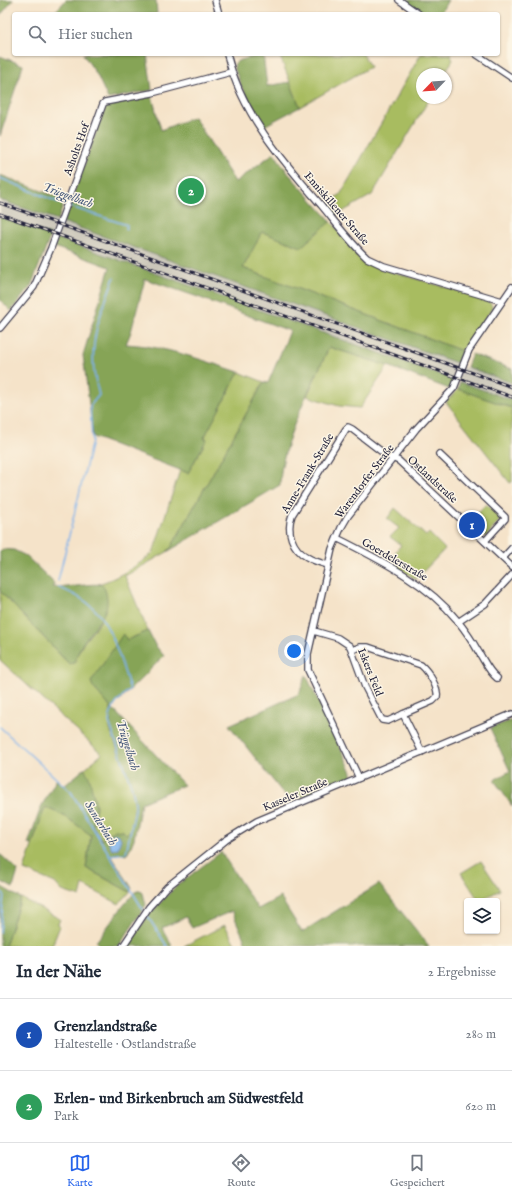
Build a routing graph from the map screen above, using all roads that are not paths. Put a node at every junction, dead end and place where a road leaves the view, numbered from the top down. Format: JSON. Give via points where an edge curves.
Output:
{"nodes":[{"id":1,"x":215,"y":0,"type":"edge"},
{"id":2,"x":399,"y":0,"type":"edge"},
{"id":3,"x":218,"y":12,"type":"edge"},
{"id":4,"x":416,"y":12,"type":"edge"},
{"id":5,"x":228,"y":56,"type":"edge"},
{"id":6,"x":479,"y":56,"type":"edge"},
{"id":7,"x":231,"y":72,"type":"junction"},
{"id":8,"x":512,"y":78,"type":"edge"},
{"id":9,"x":512,"y":287,"type":"edge"},
{"id":10,"x":502,"y":301,"type":"junction"},
{"id":11,"x":0,"y":328,"type":"edge"},
{"id":12,"x":439,"y":454,"type":"dead end"},
{"id":13,"x":393,"y":458,"type":"junction"},
{"id":14,"x":337,"y":538,"type":"junction"},
{"id":15,"x":485,"y":541,"type":"junction"},
{"id":16,"x":512,"y":548,"type":"edge"},
{"id":17,"x":503,"y":558,"type":"junction"},
{"id":18,"x":328,"y":565,"type":"junction"},
{"id":19,"x":512,"y":567,"type":"edge"},
{"id":20,"x":512,"y":575,"type":"edge"},
{"id":21,"x":458,"y":622,"type":"junction"},
{"id":22,"x":314,"y":631,"type":"junction"},
{"id":23,"x":352,"y":650,"type":"junction"},
{"id":24,"x":496,"y":678,"type":"dead end"},
{"id":25,"x":403,"y":714,"type":"junction"},
{"id":26,"x":512,"y":714,"type":"edge"},
{"id":27,"x":422,"y":752,"type":"junction"},
{"id":28,"x":359,"y":778,"type":"junction"},
{"id":29,"x":123,"y":946,"type":"edge"}],
"edges":[{"from":1,"to":3,"type":"street"},
{"from":2,"to":4,"type":"street"},
{"from":5,"to":7,"type":"street","name":"Enniskillener Straße"},
{"from":6,"to":8,"type":"street"},
{"from":7,"to":10,"type":"street","name":"Enniskillener Straße","via":[[244,101],[276,151],[367,258],[384,266]]},
{"from":7,"to":11,"type":"street","name":"Asholts Hof","via":[[103,104],[51,248],[34,287]]},
{"from":9,"to":10,"type":"street","name":"Warendorfer Straße"},
{"from":10,"to":13,"type":"street","name":"Warendorfer Straße","via":[[469,350],[454,388],[426,417]]},
{"from":12,"to":15,"type":"street","via":[[505,517]]},
{"from":13,"to":14,"type":"street","name":"Warendorfer Straße","via":[[348,516]]},
{"from":13,"to":15,"type":"street","name":"Ostlandstraße"},
{"from":13,"to":18,"type":"street","name":"Anne-Frank-Straße","via":[[347,428],[292,515],[290,535],[296,548],[306,557]]},
{"from":14,"to":18,"type":"street","name":"Warendorfer Straße"},
{"from":14,"to":21,"type":"street","name":"Goerdelerstraße","via":[[420,584],[444,605]]},
{"from":15,"to":17,"type":"street","name":"Ostlandstraße"},
{"from":16,"to":17,"type":"street"},
{"from":17,"to":19,"type":"street","name":"Ostlandstraße"},
{"from":18,"to":22,"type":"street","name":"Warendorfer Straße"},
{"from":20,"to":21,"type":"street","via":[[485,604]]},
{"from":21,"to":24,"type":"street","name":"Goerdelerstraße"},
{"from":22,"to":23,"type":"street","name":"Iskers Feld","via":[[338,638]]},
{"from":22,"to":28,"type":"street","name":"Warendorfer Straße","via":[[308,654],[308,670]]},
{"from":23,"to":25,"type":"street","name":"Iskers Feld","via":[[365,687],[380,718],[388,721]]},
{"from":23,"to":25,"type":"street","name":"Iskers Feld","via":[[368,647],[424,668],[437,691],[437,698]]},
{"from":25,"to":27,"type":"street"},
{"from":26,"to":27,"type":"street","name":"Kasseler Straße"},
{"from":27,"to":28,"type":"street","name":"Kasseler Straße"},
{"from":28,"to":29,"type":"street","name":"Kasseler Straße","via":[[257,821],[235,833],[160,895]]}]}
